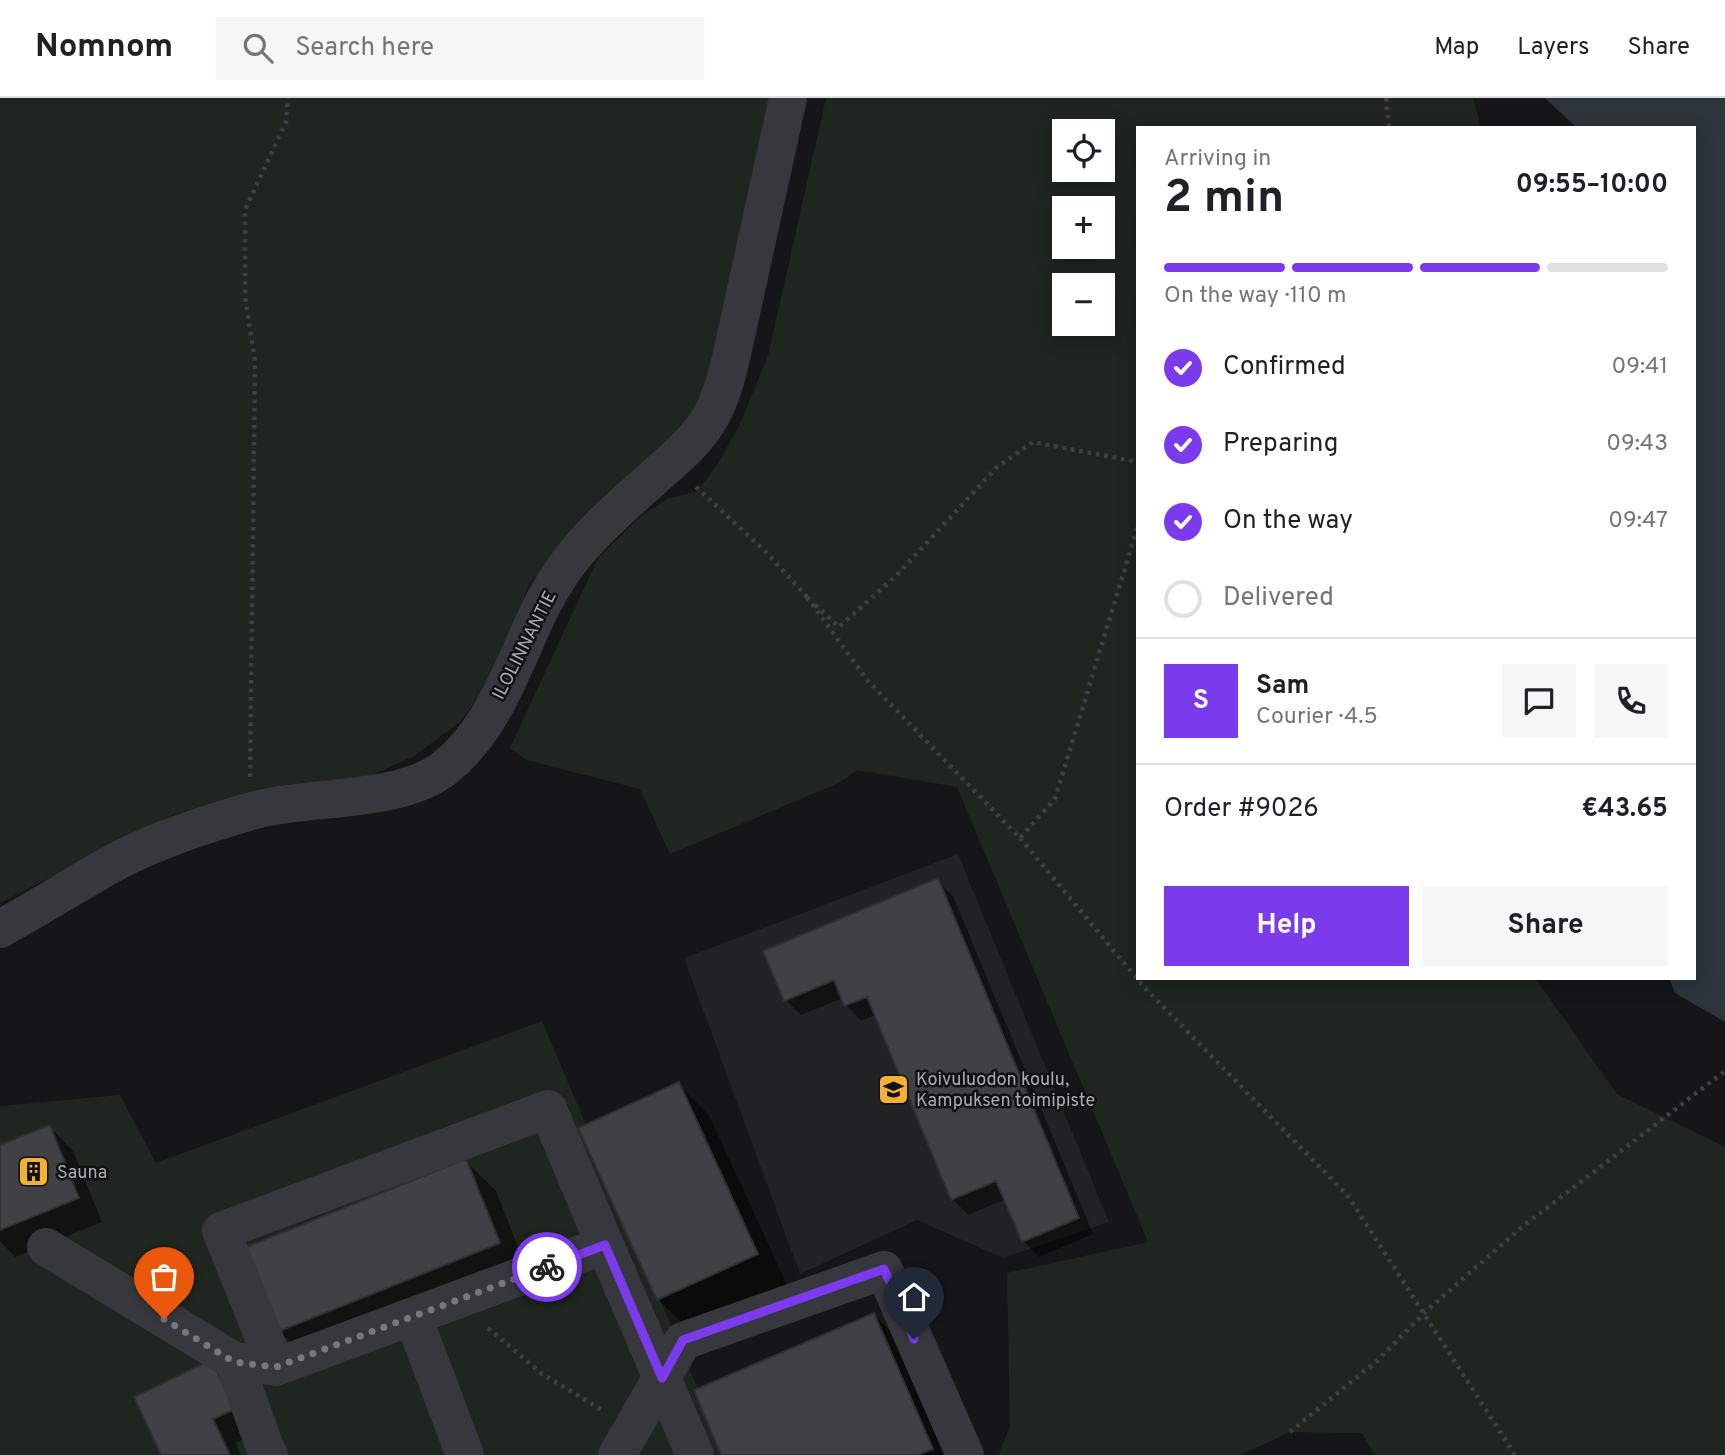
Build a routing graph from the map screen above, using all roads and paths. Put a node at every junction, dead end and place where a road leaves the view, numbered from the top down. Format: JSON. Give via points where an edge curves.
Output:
{"nodes":[{"id":1,"x":288,"y":98,"type":"edge"},
{"id":2,"x":788,"y":98,"type":"edge"},
{"id":3,"x":1387,"y":98,"type":"edge"},
{"id":4,"x":1389,"y":126,"type":"edge"},
{"id":5,"x":677,"y":457,"type":"junction"},
{"id":6,"x":1136,"y":461,"type":"edge"},
{"id":7,"x":1136,"y":532,"type":"edge"},
{"id":8,"x":807,"y":597,"type":"junction"},
{"id":9,"x":253,"y":810,"type":"junction"},
{"id":10,"x":1020,"y":838,"type":"junction"},
{"id":11,"x":0,"y":929,"type":"edge"},
{"id":12,"x":1136,"y":977,"type":"edge"},
{"id":13,"x":1138,"y":980,"type":"edge"},
{"id":14,"x":1725,"y":1071,"type":"edge"},
{"id":15,"x":605,"y":1245,"type":"junction"},
{"id":16,"x":46,"y":1247,"type":"dead end"},
{"id":17,"x":456,"y":1301,"type":"junction"},
{"id":18,"x":1424,"y":1313,"type":"junction"},
{"id":19,"x":413,"y":1317,"type":"junction"},
{"id":20,"x":234,"y":1362,"type":"junction"},
{"id":21,"x":276,"y":1367,"type":"junction"},
{"id":22,"x":662,"y":1378,"type":"junction"},
{"id":23,"x":1290,"y":1432,"type":"dead end"},
{"id":24,"x":625,"y":1442,"type":"edge"},
{"id":25,"x":269,"y":1455,"type":"edge"},
{"id":26,"x":465,"y":1455,"type":"edge"},
{"id":27,"x":695,"y":1455,"type":"edge"},
{"id":28,"x":965,"y":1455,"type":"edge"},
{"id":29,"x":1515,"y":1455,"type":"edge"}],
"edges":[{"from":1,"to":9,"type":"path","via":[[285,122],[245,210],[245,296],[256,362]]},
{"from":2,"to":5,"type":"street","name":"ILOLINNANTIE","via":[[723,389],[711,416]]},
{"from":3,"to":4,"type":"path"},
{"from":5,"to":8,"type":"path","via":[[698,491],[765,551]]},
{"from":5,"to":9,"type":"street","name":"ILOLINNANTIE","via":[[613,513],[562,572],[499,696],[463,752],[446,768],[413,786]]},
{"from":6,"to":8,"type":"path","via":[[1033,442],[997,467],[897,575],[839,627]]},
{"from":7,"to":10,"type":"path","via":[[1055,799]]},
{"from":8,"to":10,"type":"path","via":[[868,681]]},
{"from":9,"to":11,"type":"street","name":"ILOLINNANTIE","via":[[120,860]]},
{"from":10,"to":12,"type":"path"},
{"from":13,"to":18,"type":"path","via":[[1349,1196]]},
{"from":14,"to":18,"type":"path","via":[[1522,1227]]},
{"from":15,"to":17,"type":"street"},
{"from":15,"to":21,"type":"street","via":[[548,1109],[221,1231]]},
{"from":15,"to":22,"type":"street"},
{"from":16,"to":20,"type":"street"},
{"from":17,"to":19,"type":"street"},
{"from":17,"to":24,"type":"path"},
{"from":18,"to":23,"type":"path","via":[[1378,1360]]},
{"from":18,"to":29,"type":"path"},
{"from":19,"to":21,"type":"street"},
{"from":19,"to":26,"type":"street"},
{"from":20,"to":21,"type":"street"},
{"from":20,"to":25,"type":"street"},
{"from":22,"to":24,"type":"street"},
{"from":22,"to":27,"type":"street"},
{"from":22,"to":28,"type":"street","via":[[683,1340],[884,1269]]}]}
